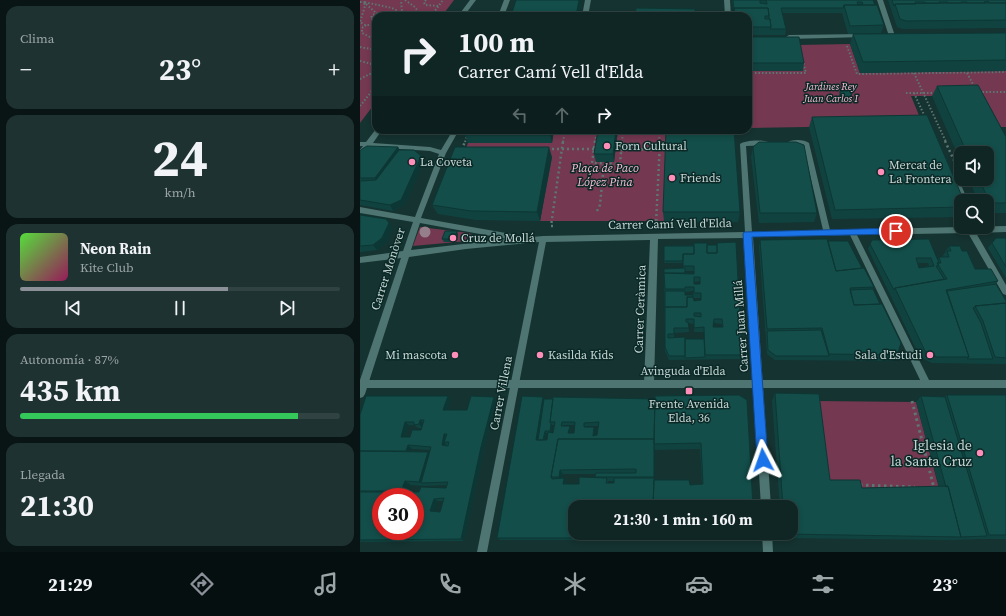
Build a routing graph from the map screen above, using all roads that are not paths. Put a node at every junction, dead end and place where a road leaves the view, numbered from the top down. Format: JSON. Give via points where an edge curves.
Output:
{"nodes":[{"id":1,"x":474,"y":0,"type":"edge"},
{"id":2,"x":507,"y":0,"type":"edge"},
{"id":3,"x":588,"y":0,"type":"edge"},
{"id":4,"x":727,"y":0,"type":"edge"},
{"id":5,"x":880,"y":0,"type":"edge"},
{"id":6,"x":464,"y":12,"type":"edge"},
{"id":7,"x":502,"y":12,"type":"edge"},
{"id":8,"x":586,"y":12,"type":"edge"},
{"id":9,"x":728,"y":12,"type":"edge"},
{"id":10,"x":869,"y":36,"type":"edge"},
{"id":11,"x":884,"y":36,"type":"edge"},
{"id":12,"x":892,"y":36,"type":"junction"},
{"id":13,"x":900,"y":36,"type":"edge"},
{"id":14,"x":785,"y":37,"type":"edge"},
{"id":15,"x":376,"y":134,"type":"edge"},
{"id":16,"x":454,"y":134,"type":"edge"},
{"id":17,"x":774,"y":143,"type":"edge"},
{"id":18,"x":782,"y":143,"type":"edge"},
{"id":19,"x":360,"y":144,"type":"edge"},
{"id":20,"x":368,"y":146,"type":"junction"},
{"id":21,"x":443,"y":153,"type":"junction"},
{"id":22,"x":360,"y":155,"type":"edge"},
{"id":23,"x":360,"y":210,"type":"edge"},
{"id":24,"x":417,"y":220,"type":"junction"},
{"id":25,"x":954,"y":229,"type":"edge"},
{"id":26,"x":994,"y":229,"type":"edge"},
{"id":27,"x":1006,"y":229,"type":"edge"},
{"id":28,"x":852,"y":232,"type":"junction"},
{"id":29,"x":827,"y":233,"type":"junction"},
{"id":30,"x":748,"y":234,"type":"junction"},
{"id":31,"x":977,"y":234,"type":"edge"},
{"id":32,"x":654,"y":236,"type":"junction"},
{"id":33,"x":543,"y":239,"type":"junction"},
{"id":34,"x":525,"y":240,"type":"junction"},
{"id":35,"x":406,"y":254,"type":"junction"},
{"id":36,"x":360,"y":260,"type":"edge"},
{"id":37,"x":1006,"y":292,"type":"edge"},
{"id":38,"x":649,"y":383,"type":"junction"},
{"id":39,"x":758,"y":383,"type":"junction"},
{"id":40,"x":926,"y":383,"type":"junction"},
{"id":41,"x":362,"y":384,"type":"edge"},
{"id":42,"x":515,"y":384,"type":"junction"},
{"id":43,"x":1006,"y":384,"type":"edge"},
{"id":44,"x":360,"y":394,"type":"edge"},
{"id":45,"x":766,"y":500,"type":"edge"},
{"id":46,"x":767,"y":540,"type":"edge"},
{"id":47,"x":482,"y":552,"type":"edge"},
{"id":48,"x":768,"y":552,"type":"edge"}],
"edges":[{"from":1,"to":6,"type":"street"},
{"from":2,"to":7,"type":"street"},
{"from":3,"to":8,"type":"street"},
{"from":4,"to":9,"type":"street"},
{"from":5,"to":12,"type":"street"},
{"from":10,"to":14,"type":"street"},
{"from":11,"to":12,"type":"street"},
{"from":12,"to":13,"type":"street"},
{"from":15,"to":20,"type":"street"},
{"from":16,"to":21,"type":"street","name":"Carrer Monòver"},
{"from":17,"to":30,"type":"street","name":"Carrer Juan Millá","via":[[743,144]]},
{"from":18,"to":29,"type":"street","via":[[806,143]]},
{"from":19,"to":20,"type":"street"},
{"from":20,"to":21,"type":"street","via":[[430,149]]},
{"from":20,"to":22,"type":"street"},
{"from":21,"to":24,"type":"street","name":"Carrer Monòver"},
{"from":23,"to":24,"type":"street"},
{"from":24,"to":34,"type":"street"},
{"from":24,"to":35,"type":"street","name":"Carrer Monòver"},
{"from":25,"to":28,"type":"street","name":"Carrer Camí Vell d'Elda"},
{"from":26,"to":27,"type":"street","name":"Carrer Camí Vell d'Elda"},
{"from":28,"to":29,"type":"street","name":"Carrer Camí Vell d'Elda"},
{"from":28,"to":40,"type":"street"},
{"from":29,"to":30,"type":"street","name":"Carrer Camí Vell d'Elda"},
{"from":30,"to":32,"type":"street","name":"Carrer Camí Vell d'Elda"},
{"from":30,"to":39,"type":"street","name":"Carrer Juan Millá"},
{"from":31,"to":37,"type":"street"},
{"from":32,"to":33,"type":"street","name":"Carrer Camí Vell d'Elda"},
{"from":32,"to":38,"type":"street","name":"Carrer Ceràmica"},
{"from":33,"to":34,"type":"street","name":"Carrer Camí Vell d'Elda"},
{"from":33,"to":42,"type":"street","name":"Carrer Villena"},
{"from":34,"to":35,"type":"street","name":"Carrer Camí Vell d'Elda"},
{"from":35,"to":36,"type":"street","name":"Carrer Camí Vell d'Elda"},
{"from":35,"to":41,"type":"street","name":"Carrer Monòver"},
{"from":38,"to":39,"type":"street","name":"Avinguda d'Elda"},
{"from":38,"to":42,"type":"street","name":"Avinguda d'Elda"},
{"from":39,"to":40,"type":"street","name":"Avinguda d'Elda"},
{"from":39,"to":45,"type":"street","name":"Carrer Juan Millá"},
{"from":40,"to":43,"type":"street","name":"Avinguda d'Elda"},
{"from":41,"to":42,"type":"street","name":"Avinguda d'Elda"},
{"from":41,"to":44,"type":"street","name":"Carrer Monòver"},
{"from":42,"to":47,"type":"street","name":"Carrer Villena"},
{"from":46,"to":48,"type":"street"}]}
